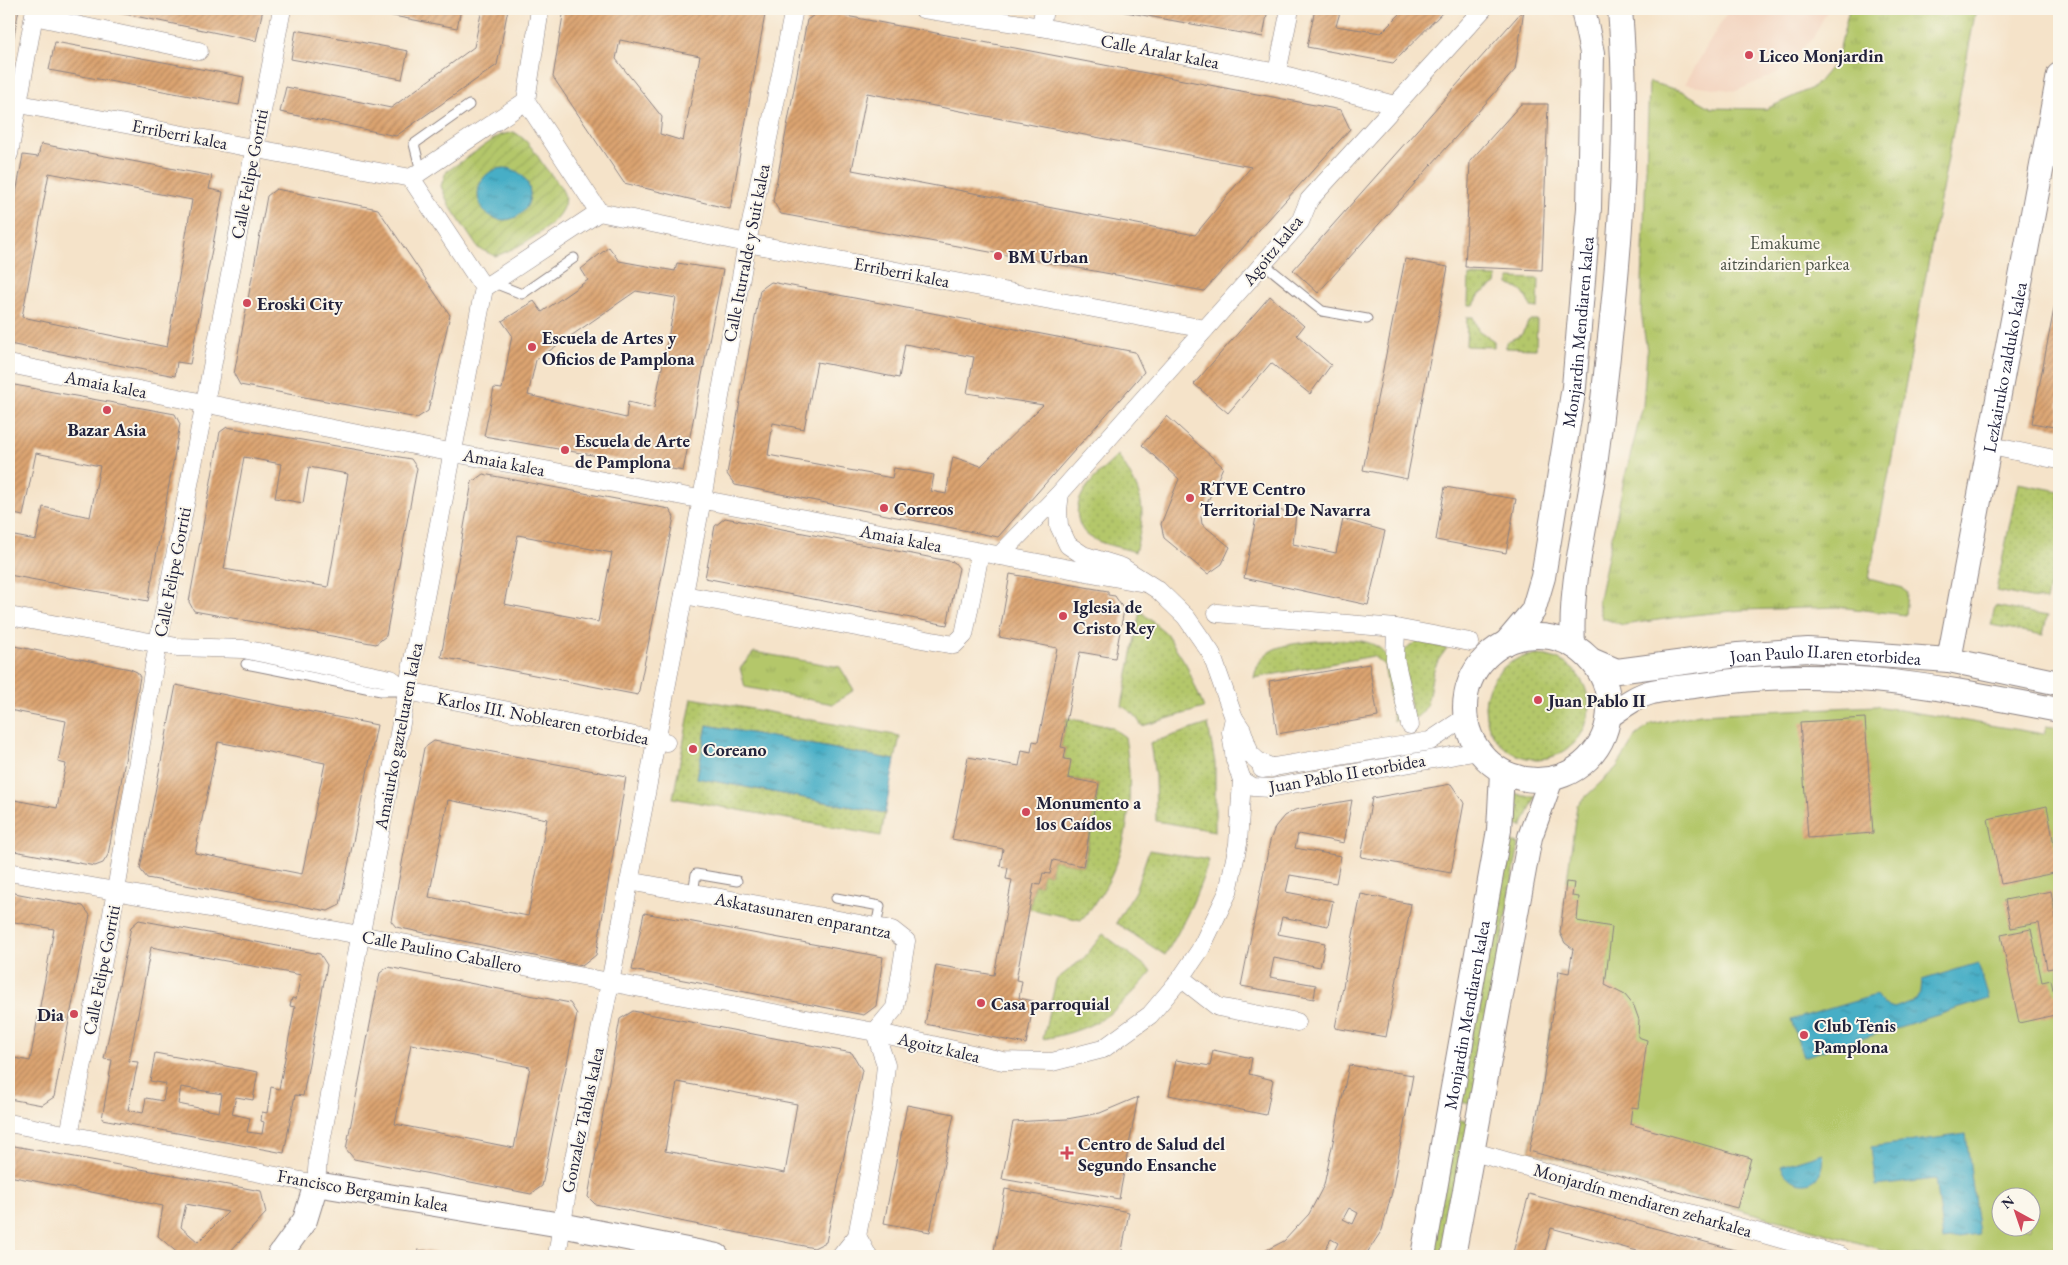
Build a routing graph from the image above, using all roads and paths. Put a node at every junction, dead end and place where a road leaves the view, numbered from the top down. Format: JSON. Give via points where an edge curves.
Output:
{"nodes":[{"id":1,"x":282,"y":9,"type":"edge"},
{"id":2,"x":540,"y":9,"type":"edge"},
{"id":3,"x":794,"y":9,"type":"edge"},
{"id":4,"x":923,"y":9,"type":"edge"},
{"id":5,"x":1044,"y":9,"type":"edge"},
{"id":6,"x":1290,"y":9,"type":"edge"},
{"id":7,"x":1483,"y":9,"type":"edge"},
{"id":8,"x":1583,"y":9,"type":"edge"},
{"id":9,"x":1620,"y":9,"type":"edge"},
{"id":10,"x":34,"y":13,"type":"edge"},
{"id":11,"x":1040,"y":27,"type":"junction"},
{"id":12,"x":199,"y":51,"type":"dead end"},
{"id":13,"x":1277,"y":74,"type":"junction"},
{"id":14,"x":2059,"y":75,"type":"edge"},
{"id":15,"x":14,"y":102,"type":"edge"},
{"id":16,"x":526,"y":102,"type":"junction"},
{"id":17,"x":469,"y":105,"type":"dead end"},
{"id":18,"x":1394,"y":105,"type":"junction"},
{"id":19,"x":253,"y":148,"type":"junction"},
{"id":20,"x":9,"y":154,"type":"edge"},
{"id":21,"x":416,"y":174,"type":"junction"},
{"id":22,"x":599,"y":212,"type":"junction"},
{"id":23,"x":746,"y":243,"type":"junction"},
{"id":24,"x":574,"y":258,"type":"dead end"},
{"id":25,"x":1263,"y":263,"type":"junction"},
{"id":26,"x":489,"y":285,"type":"junction"},
{"id":27,"x":1367,"y":319,"type":"dead end"},
{"id":28,"x":1205,"y":330,"type":"junction"},
{"id":29,"x":9,"y":364,"type":"edge"},
{"id":30,"x":205,"y":404,"type":"junction"},
{"id":31,"x":1991,"y":446,"type":"junction"},
{"id":32,"x":451,"y":452,"type":"junction"},
{"id":33,"x":2059,"y":460,"type":"edge"},
{"id":34,"x":1060,"y":492,"type":"junction"},
{"id":35,"x":702,"y":499,"type":"junction"},
{"id":36,"x":980,"y":553,"type":"junction"},
{"id":37,"x":999,"y":556,"type":"junction"},
{"id":38,"x":1145,"y":583,"type":"junction"},
{"id":39,"x":684,"y":595,"type":"junction"},
{"id":40,"x":1217,"y":613,"type":"dead end"},
{"id":41,"x":9,"y":616,"type":"edge"},
{"id":42,"x":9,"y":623,"type":"edge"},
{"id":43,"x":1396,"y":628,"type":"junction"},
{"id":44,"x":1470,"y":642,"type":"dead end"},
{"id":45,"x":1506,"y":644,"type":"junction"},
{"id":46,"x":158,"y":646,"type":"junction"},
{"id":47,"x":1582,"y":653,"type":"junction"},
{"id":48,"x":1949,"y":660,"type":"junction"},
{"id":49,"x":246,"y":664,"type":"dead end"},
{"id":50,"x":2059,"y":683,"type":"edge"},
{"id":51,"x":407,"y":691,"type":"junction"},
{"id":52,"x":2059,"y":710,"type":"edge"},
{"id":53,"x":1466,"y":716,"type":"junction"},
{"id":54,"x":1609,"y":716,"type":"junction"},
{"id":55,"x":1234,"y":718,"type":"junction"},
{"id":56,"x":1410,"y":725,"type":"dead end"},
{"id":57,"x":662,"y":742,"type":"junction"},
{"id":58,"x":1479,"y":751,"type":"junction"},
{"id":59,"x":1273,"y":768,"type":"junction"},
{"id":60,"x":1502,"y":772,"type":"junction"},
{"id":61,"x":1551,"y":779,"type":"junction"},
{"id":62,"x":1242,"y":780,"type":"junction"},
{"id":63,"x":9,"y":872,"type":"edge"},
{"id":64,"x":630,"y":881,"type":"junction"},
{"id":65,"x":737,"y":881,"type":"dead end"},
{"id":66,"x":116,"y":891,"type":"junction"},
{"id":67,"x":693,"y":893,"type":"junction"},
{"id":68,"x":836,"y":898,"type":"dead end"},
{"id":69,"x":876,"y":927,"type":"junction"},
{"id":70,"x":359,"y":935,"type":"junction"},
{"id":71,"x":1181,"y":978,"type":"junction"},
{"id":72,"x":610,"y":983,"type":"junction"},
{"id":73,"x":1297,"y":1022,"type":"dead end"},
{"id":74,"x":875,"y":1032,"type":"junction"},
{"id":75,"x":9,"y":1123,"type":"edge"},
{"id":76,"x":69,"y":1136,"type":"junction"},
{"id":77,"x":1474,"y":1152,"type":"junction"},
{"id":78,"x":316,"y":1184,"type":"junction"},
{"id":79,"x":561,"y":1225,"type":"junction"},
{"id":80,"x":858,"y":1236,"type":"junction"},
{"id":81,"x":279,"y":1256,"type":"edge"},
{"id":82,"x":557,"y":1256,"type":"edge"},
{"id":83,"x":717,"y":1256,"type":"edge"},
{"id":84,"x":841,"y":1256,"type":"edge"},
{"id":85,"x":868,"y":1256,"type":"edge"},
{"id":86,"x":1423,"y":1256,"type":"edge"},
{"id":87,"x":1453,"y":1256,"type":"edge"},
{"id":88,"x":1841,"y":1256,"type":"edge"}],
"edges":[{"from":1,"to":19,"type":"street","name":"Calle Felipe Gorriti"},
{"from":2,"to":16,"type":"street"},
{"from":3,"to":23,"type":"street","name":"Calle Iturralde y Suit kalea"},
{"from":4,"to":11,"type":"street","name":"Calle Aralar kalea"},
{"from":5,"to":11,"type":"street"},
{"from":6,"to":13,"type":"street"},
{"from":7,"to":18,"type":"street","name":"Agoitz kalea"},
{"from":8,"to":45,"type":"main road","name":"Monjardin Mendiaren kalea","via":[[1592,53],[1589,208],[1574,387],[1543,577],[1533,611]]},
{"from":9,"to":47,"type":"main road","name":"Monjardin Mendiaren kalea","via":[[1624,53],[1624,143],[1614,306],[1592,489],[1574,583]]},
{"from":10,"to":12,"type":"street"},
{"from":10,"to":15,"type":"street"},
{"from":11,"to":13,"type":"street","name":"Calle Aralar kalea"},
{"from":13,"to":18,"type":"street","name":"Calle Aralar kalea"},
{"from":14,"to":31,"type":"main road","name":"Lezkairuko zalduko kalea"},
{"from":15,"to":19,"type":"street","name":"Erriberri kalea"},
{"from":15,"to":20,"type":"street"},
{"from":16,"to":21,"type":"street"},
{"from":16,"to":22,"type":"street"},
{"from":17,"to":21,"type":"lane","via":[[414,144]]},
{"from":18,"to":25,"type":"street","name":"Agoitz kalea","via":[[1308,200],[1300,222]]},
{"from":19,"to":21,"type":"street","name":"Erriberri kalea"},
{"from":19,"to":30,"type":"street","name":"Calle Felipe Gorriti"},
{"from":21,"to":26,"type":"street"},
{"from":22,"to":23,"type":"street","name":"Erriberri kalea"},
{"from":22,"to":26,"type":"street"},
{"from":23,"to":28,"type":"street","name":"Erriberri kalea"},
{"from":23,"to":35,"type":"street","name":"Calle Iturralde y Suit kalea"},
{"from":24,"to":26,"type":"lane","via":[[522,294]]},
{"from":25,"to":27,"type":"lane","via":[[1322,311]]},
{"from":25,"to":28,"type":"street","name":"Agoitz kalea"},
{"from":26,"to":32,"type":"street","name":"Amaiurko gazteluaren kalea"},
{"from":28,"to":34,"type":"street","name":"Agoitz kalea"},
{"from":29,"to":30,"type":"street","name":"Amaia kalea"},
{"from":30,"to":32,"type":"street","name":"Amaia kalea"},
{"from":30,"to":46,"type":"street","name":"Calle Felipe Gorriti"},
{"from":31,"to":33,"type":"street"},
{"from":31,"to":48,"type":"main road","name":"Lezkairuko zalduko kalea"},
{"from":32,"to":35,"type":"street","name":"Amaia kalea"},
{"from":32,"to":51,"type":"street","name":"Amaiurko gazteluaren kalea"},
{"from":34,"to":37,"type":"street","name":"Agoitz kalea"},
{"from":34,"to":38,"type":"street","name":"Agoitz kalea","via":[[1059,526],[1068,545],[1082,555],[1122,567]]},
{"from":35,"to":36,"type":"street","name":"Amaia kalea"},
{"from":35,"to":39,"type":"street"},
{"from":36,"to":37,"type":"street","name":"Amaia kalea"},
{"from":36,"to":39,"type":"street","via":[[964,635],[954,645]]},
{"from":37,"to":38,"type":"street","name":"Agoitz kalea"},
{"from":38,"to":55,"type":"street","name":"Agoitz kalea","via":[[1158,590],[1186,618],[1211,653]]},
{"from":39,"to":57,"type":"street"},
{"from":40,"to":43,"type":"street"},
{"from":41,"to":46,"type":"street","name":"Karlos III. Noblearen etorbidea"},
{"from":42,"to":46,"type":"lane"},
{"from":43,"to":44,"type":"street"},
{"from":43,"to":56,"type":"street","via":[[1395,659]]},
{"from":45,"to":47,"type":"main road","via":[[1528,637],[1551,638]]},
{"from":45,"to":53,"type":"main road","via":[[1488,656],[1474,674],[1467,694]]},
{"from":46,"to":51,"type":"street","name":"Karlos III. Noblearen etorbidea","via":[[252,651],[391,679]]},
{"from":46,"to":66,"type":"street","name":"Calle Felipe Gorriti"},
{"from":47,"to":48,"type":"main road","name":"Joan Paulo II.aren etorbidea","via":[[1617,671],[1738,655],[1808,650]]},
{"from":47,"to":54,"type":"main road","via":[[1600,673],[1606,687]]},
{"from":48,"to":50,"type":"main road","name":"Joan Paulo II.aren etorbidea"},
{"from":49,"to":51,"type":"lane","via":[[381,691]]},
{"from":51,"to":57,"type":"street","name":"Karlos III. Noblearen etorbidea"},
{"from":51,"to":70,"type":"street","name":"Amaiurko gazteluaren kalea"},
{"from":52,"to":54,"type":"main road","name":"Joan Paulo II.aren etorbidea","via":[[1938,687],[1802,675],[1738,679],[1651,693]]},
{"from":53,"to":58,"type":"main road","via":[[1470,735]]},
{"from":53,"to":59,"type":"street","name":"Juan Pablo II etorbidea","via":[[1430,742]]},
{"from":54,"to":61,"type":"main road","via":[[1605,734],[1596,751],[1568,774]]},
{"from":55,"to":59,"type":"street","name":"Agoitz kalea","via":[[1250,754]]},
{"from":55,"to":62,"type":"street","name":"Agoitz kalea","via":[[1231,732]]},
{"from":57,"to":64,"type":"street"},
{"from":58,"to":60,"type":"main road"},
{"from":58,"to":62,"type":"street","name":"Juan Pablo II etorbidea","via":[[1270,788],[1254,788]]},
{"from":59,"to":62,"type":"street","name":"Juan Pablo II etorbidea","via":[[1259,770]]},
{"from":60,"to":61,"type":"main road","via":[[1526,780]]},
{"from":60,"to":86,"type":"main road","name":"Monjardin Mendiaren kalea","via":[[1499,830]]},
{"from":61,"to":77,"type":"main road","name":"Monjardin Mendiaren kalea","via":[[1530,837]]},
{"from":62,"to":71,"type":"street","name":"Agoitz kalea","via":[[1238,844],[1228,892],[1200,950]]},
{"from":63,"to":66,"type":"street","name":"Calle Paulino Caballero"},
{"from":64,"to":67,"type":"street","name":"Askatasunaren enparantza"},
{"from":64,"to":72,"type":"street"},
{"from":65,"to":67,"type":"lane","via":[[696,874]]},
{"from":66,"to":70,"type":"street","name":"Calle Paulino Caballero"},
{"from":66,"to":76,"type":"street","name":"Calle Felipe Gorriti"},
{"from":67,"to":69,"type":"street","name":"Askatasunaren enparantza"},
{"from":68,"to":69,"type":"lane","via":[[880,906]]},
{"from":69,"to":74,"type":"street","name":"Askatasunaren enparantza","via":[[892,930],[906,941],[895,1008]]},
{"from":70,"to":72,"type":"street","name":"Calle Paulino Caballero"},
{"from":70,"to":78,"type":"street","name":"Amaiurko gazteluaren kalea"},
{"from":71,"to":73,"type":"street","via":[[1218,1007]]},
{"from":71,"to":74,"type":"street","name":"Agoitz kalea","via":[[1150,1015],[1103,1048],[1052,1062],[1003,1061]]},
{"from":72,"to":74,"type":"street","name":"Calle Paulino Caballero"},
{"from":72,"to":79,"type":"street","name":"Gonzalez Tablas kalea"},
{"from":74,"to":80,"type":"street","name":"Agoitz kalea","via":[[886,1065],[882,1105]]},
{"from":75,"to":76,"type":"street","name":"Francisco Bergamin kalea"},
{"from":76,"to":78,"type":"street","name":"Francisco Bergamin kalea"},
{"from":77,"to":87,"type":"main road","name":"Monjardin Mendiaren kalea"},
{"from":77,"to":88,"type":"street","name":"Monjardín mendiaren zeharkalea"},
{"from":78,"to":79,"type":"main road","name":"Francisco Bergamin kalea"},
{"from":78,"to":81,"type":"main road","via":[[305,1220]]},
{"from":79,"to":82,"type":"street","name":"Gonzalez Tablas kalea"},
{"from":79,"to":83,"type":"main road","name":"Francisco Bergamin kalea"},
{"from":80,"to":84,"type":"street"},
{"from":80,"to":85,"type":"street"}]}
